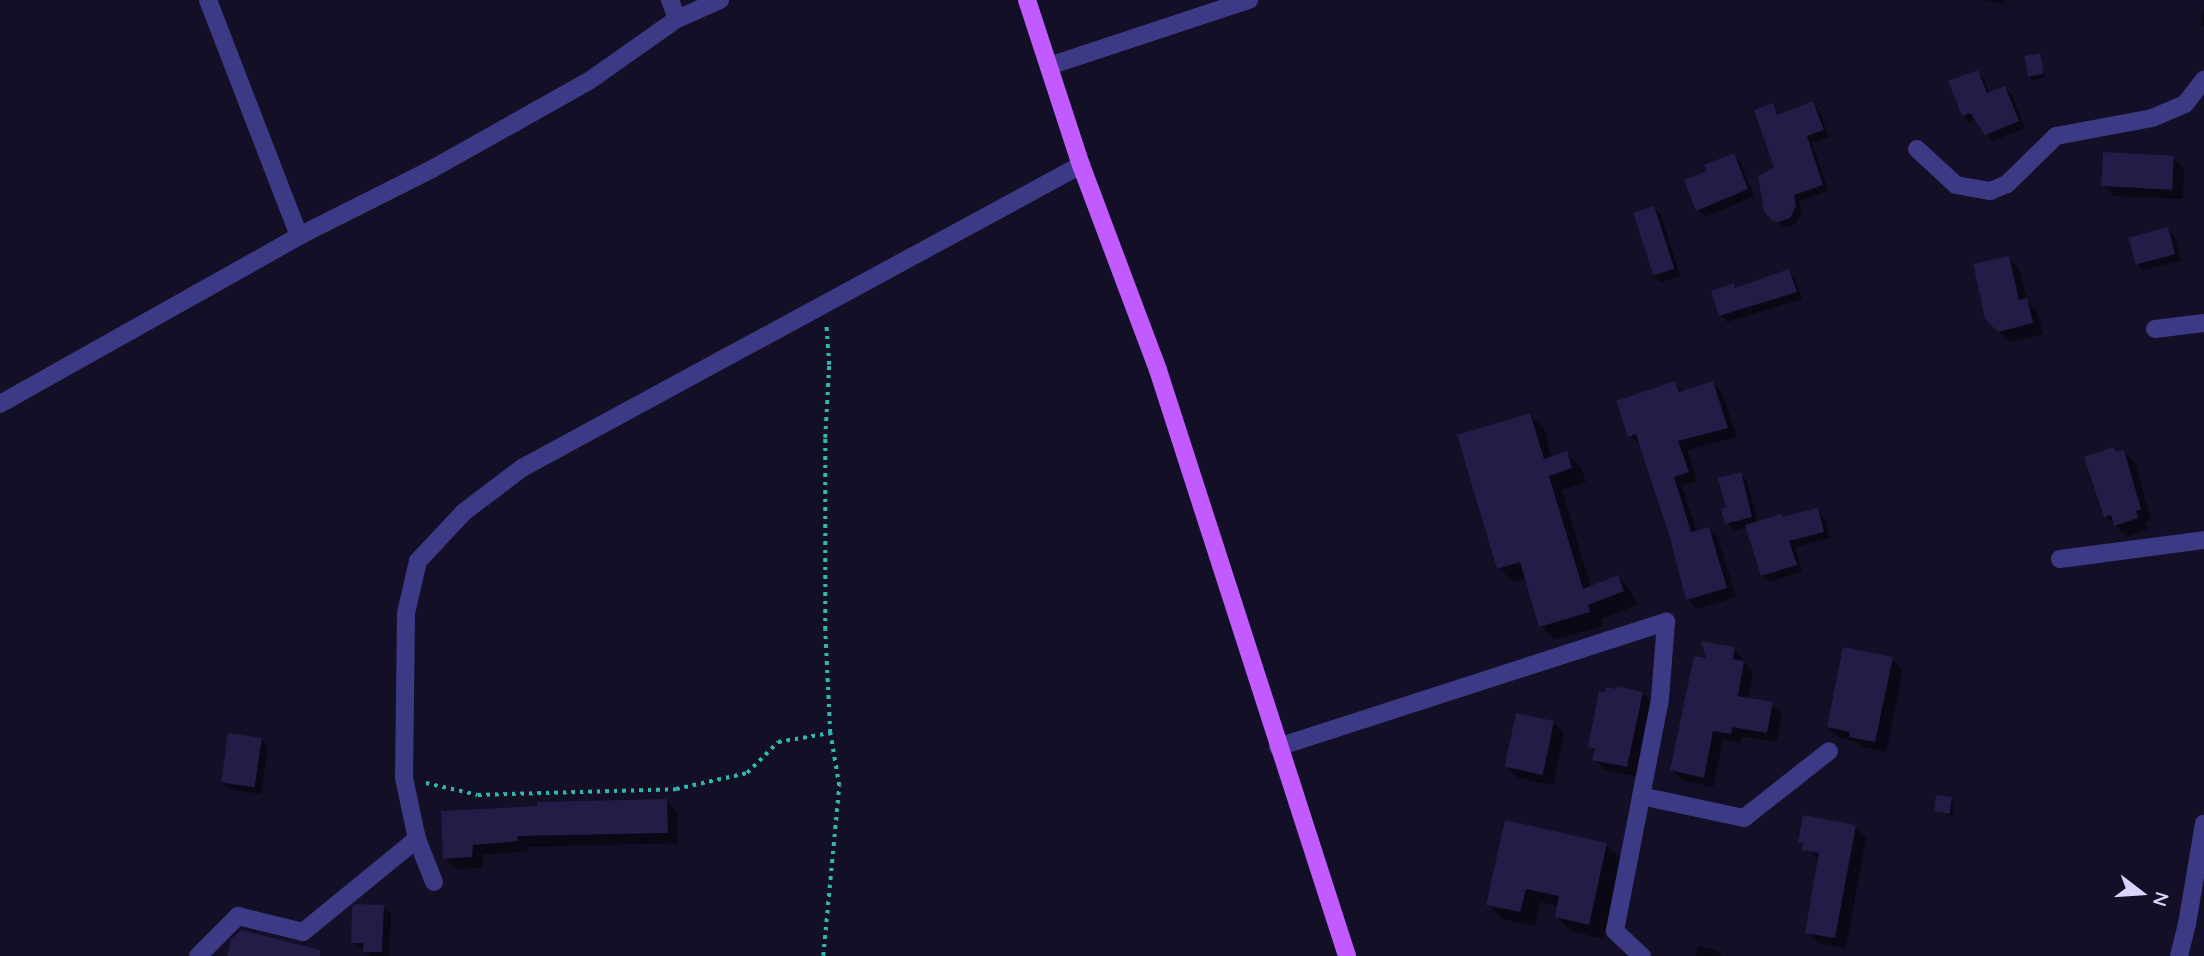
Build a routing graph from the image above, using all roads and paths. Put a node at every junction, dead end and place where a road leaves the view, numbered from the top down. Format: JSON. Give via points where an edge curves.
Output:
{"nodes":[{"id":1,"x":208,"y":0,"type":"edge"},
{"id":2,"x":670,"y":0,"type":"edge"},
{"id":3,"x":720,"y":0,"type":"edge"},
{"id":4,"x":1027,"y":0,"type":"edge"},
{"id":5,"x":1249,"y":0,"type":"edge"},
{"id":6,"x":677,"y":19,"type":"junction"},
{"id":7,"x":1049,"y":66,"type":"junction"},
{"id":8,"x":2204,"y":80,"type":"edge"},
{"id":9,"x":1917,"y":149,"type":"dead end"},
{"id":10,"x":1081,"y":164,"type":"junction"},
{"id":11,"x":299,"y":236,"type":"junction"},
{"id":12,"x":825,"y":304,"type":"junction"},
{"id":13,"x":2204,"y":323,"type":"edge"},
{"id":14,"x":2155,"y":330,"type":"dead end"},
{"id":15,"x":0,"y":404,"type":"edge"},
{"id":16,"x":2204,"y":540,"type":"edge"},
{"id":17,"x":2060,"y":559,"type":"dead end"},
{"id":18,"x":830,"y":733,"type":"junction"},
{"id":19,"x":1278,"y":747,"type":"junction"},
{"id":20,"x":1829,"y":751,"type":"dead end"},
{"id":21,"x":404,"y":778,"type":"junction"},
{"id":22,"x":1641,"y":796,"type":"junction"},
{"id":23,"x":2204,"y":822,"type":"edge"},
{"id":24,"x":418,"y":839,"type":"junction"},
{"id":25,"x":434,"y":882,"type":"dead end"},
{"id":26,"x":198,"y":956,"type":"edge"},
{"id":27,"x":823,"y":956,"type":"edge"},
{"id":28,"x":1347,"y":956,"type":"edge"},
{"id":29,"x":1642,"y":956,"type":"edge"},
{"id":30,"x":2179,"y":956,"type":"edge"}],
"edges":[{"from":1,"to":11,"type":"street"},
{"from":2,"to":6,"type":"street"},
{"from":3,"to":6,"type":"street"},
{"from":4,"to":7,"type":"main road"},
{"from":5,"to":7,"type":"street"},
{"from":6,"to":11,"type":"street","via":[[589,82]]},
{"from":7,"to":10,"type":"main road"},
{"from":8,"to":9,"type":"street","via":[[2185,104],[2152,118],[2056,136],[2007,184],[1990,191],[1956,185]]},
{"from":10,"to":12,"type":"street"},
{"from":10,"to":19,"type":"main road","via":[[1162,382]]},
{"from":11,"to":15,"type":"street"},
{"from":12,"to":18,"type":"path","via":[[829,365],[825,630]]},
{"from":12,"to":21,"type":"street","via":[[522,468],[464,512],[418,561],[406,613]]},
{"from":13,"to":14,"type":"street"},
{"from":16,"to":17,"type":"street"},
{"from":18,"to":21,"type":"path","via":[[778,742],[747,773],[676,789],[478,795]]},
{"from":18,"to":27,"type":"path","via":[[839,786]]},
{"from":19,"to":22,"type":"street","via":[[1666,622],[1660,699]]},
{"from":19,"to":28,"type":"main road"},
{"from":20,"to":22,"type":"street","via":[[1744,818]]},
{"from":21,"to":24,"type":"street"},
{"from":22,"to":29,"type":"street","via":[[1615,931]]},
{"from":23,"to":30,"type":"street"},
{"from":24,"to":25,"type":"street"},
{"from":24,"to":26,"type":"street","via":[[303,932],[238,916]]}]}
